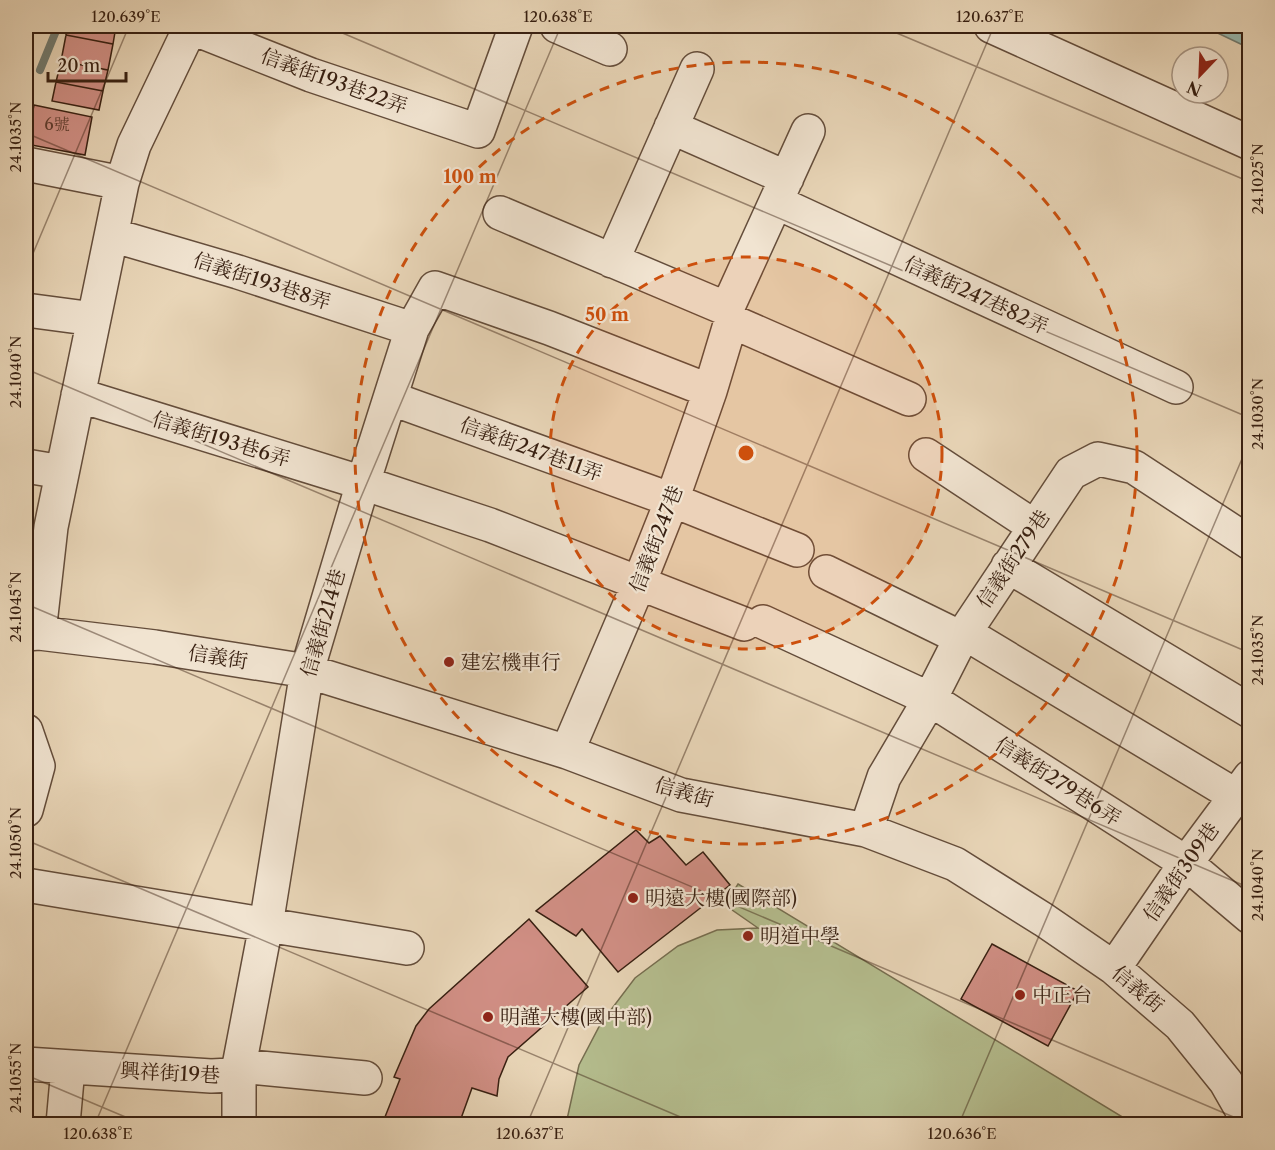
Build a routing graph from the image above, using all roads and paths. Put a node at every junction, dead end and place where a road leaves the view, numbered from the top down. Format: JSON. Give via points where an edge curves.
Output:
{"nodes":[{"id":1,"x":191,"y":26,"type":"edge"},
{"id":2,"x":516,"y":26,"type":"edge"},
{"id":3,"x":557,"y":26,"type":"edge"},
{"id":4,"x":991,"y":26,"type":"edge"},
{"id":5,"x":610,"y":49,"type":"dead end"},
{"id":6,"x":697,"y":69,"type":"dead end"},
{"id":7,"x":671,"y":127,"type":"junction"},
{"id":8,"x":808,"y":131,"type":"dead end"},
{"id":9,"x":1250,"y":143,"type":"edge"},
{"id":10,"x":26,"y":164,"type":"edge"},
{"id":11,"x":122,"y":183,"type":"junction"},
{"id":12,"x":782,"y":190,"type":"junction"},
{"id":13,"x":500,"y":213,"type":"dead end"},
{"id":14,"x":112,"y":235,"type":"junction"},
{"id":15,"x":612,"y":261,"type":"junction"},
{"id":16,"x":26,"y":310,"type":"edge"},
{"id":17,"x":729,"y":315,"type":"junction"},
{"id":18,"x":94,"y":319,"type":"junction"},
{"id":19,"x":412,"y":329,"type":"junction"},
{"id":20,"x":1176,"y":387,"type":"dead end"},
{"id":21,"x":710,"y":391,"type":"junction"},
{"id":22,"x":78,"y":395,"type":"junction"},
{"id":23,"x":390,"y":398,"type":"junction"},
{"id":24,"x":909,"y":399,"type":"dead end"},
{"id":25,"x":926,"y":455,"type":"dead end"},
{"id":26,"x":26,"y":466,"type":"edge"},
{"id":27,"x":62,"y":472,"type":"junction"},
{"id":28,"x":363,"y":483,"type":"junction"},
{"id":29,"x":672,"y":500,"type":"junction"},
{"id":30,"x":1035,"y":527,"type":"junction"},
{"id":31,"x":1250,"y":543,"type":"edge"},
{"id":32,"x":797,"y":550,"type":"dead end"},
{"id":33,"x":1008,"y":566,"type":"junction"},
{"id":34,"x":826,"y":572,"type":"dead end"},
{"id":35,"x":639,"y":583,"type":"junction"},
{"id":36,"x":32,"y":634,"type":"edge"},
{"id":37,"x":963,"y":636,"type":"junction"},
{"id":38,"x":307,"y":671,"type":"junction"},
{"id":39,"x":930,"y":699,"type":"junction"},
{"id":40,"x":1250,"y":711,"type":"edge"},
{"id":41,"x":26,"y":731,"type":"edge"},
{"id":42,"x":567,"y":752,"type":"junction"},
{"id":43,"x":1243,"y":787,"type":"edge"},
{"id":44,"x":26,"y":810,"type":"edge"},
{"id":45,"x":866,"y":830,"type":"junction"},
{"id":46,"x":1186,"y":863,"type":"junction"},
{"id":47,"x":26,"y":885,"type":"edge"},
{"id":48,"x":1250,"y":917,"type":"edge"},
{"id":49,"x":266,"y":925,"type":"junction"},
{"id":50,"x":407,"y":948,"type":"dead end"},
{"id":51,"x":1114,"y":968,"type":"junction"},
{"id":52,"x":26,"y":1064,"type":"edge"},
{"id":53,"x":239,"y":1066,"type":"junction"},
{"id":54,"x":68,"y":1068,"type":"junction"},
{"id":55,"x":365,"y":1078,"type":"dead end"},
{"id":56,"x":1250,"y":1124,"type":"edge"},
{"id":57,"x":63,"y":1125,"type":"edge"},
{"id":58,"x":239,"y":1125,"type":"edge"}],
"edges":[{"from":1,"to":2,"type":"street","name":"信義街193巷22弄","via":[[311,75],[478,131]]},
{"from":1,"to":11,"type":"street","via":[[134,145]]},
{"from":3,"to":5,"type":"street"},
{"from":4,"to":9,"type":"street"},
{"from":6,"to":7,"type":"street"},
{"from":7,"to":12,"type":"street","name":"信義街247巷82弄"},
{"from":7,"to":15,"type":"street"},
{"from":8,"to":12,"type":"street","name":"信義街247巷"},
{"from":10,"to":11,"type":"street"},
{"from":11,"to":14,"type":"street"},
{"from":12,"to":17,"type":"street","name":"信義街247巷"},
{"from":12,"to":20,"type":"street","name":"信義街247巷82弄"},
{"from":13,"to":15,"type":"street"},
{"from":14,"to":18,"type":"street"},
{"from":14,"to":19,"type":"street","name":"信義街193巷8弄"},
{"from":15,"to":17,"type":"street"},
{"from":16,"to":18,"type":"street"},
{"from":17,"to":21,"type":"street","name":"信義街247巷"},
{"from":17,"to":24,"type":"street"},
{"from":18,"to":22,"type":"street"},
{"from":19,"to":21,"type":"street","name":"信義街214巷","via":[[435,288]]},
{"from":19,"to":23,"type":"street","name":"信義街214巷"},
{"from":21,"to":29,"type":"street","name":"信義街247巷"},
{"from":22,"to":27,"type":"street"},
{"from":22,"to":28,"type":"street","name":"信義街193巷6弄"},
{"from":23,"to":28,"type":"street","name":"信義街214巷"},
{"from":23,"to":29,"type":"street","name":"信義街247巷11弄"},
{"from":25,"to":30,"type":"street"},
{"from":26,"to":27,"type":"street"},
{"from":27,"to":36,"type":"street"},
{"from":28,"to":35,"type":"street","name":"信義街193巷6弄","via":[[490,525]]},
{"from":28,"to":38,"type":"street","name":"信義街214巷"},
{"from":29,"to":32,"type":"street","name":"信義街247巷11弄"},
{"from":29,"to":35,"type":"street","name":"信義街247巷"},
{"from":30,"to":31,"type":"street","name":"信義街279巷","via":[[1071,473],[1098,459],[1134,467]]},
{"from":30,"to":33,"type":"street","name":"信義街279巷"},
{"from":33,"to":37,"type":"street","name":"信義街279巷"},
{"from":33,"to":40,"type":"street"},
{"from":34,"to":37,"type":"street"},
{"from":35,"to":39,"type":"street","name":"信義街279巷6弄","via":[[754,623]]},
{"from":35,"to":42,"type":"street","name":"信義街247巷"},
{"from":36,"to":38,"type":"street","name":"信義街","via":[[155,647]]},
{"from":37,"to":39,"type":"street","name":"信義街279巷"},
{"from":37,"to":43,"type":"street"},
{"from":38,"to":42,"type":"street","name":"信義街"},
{"from":38,"to":49,"type":"street","name":"信義街214巷"},
{"from":39,"to":45,"type":"street","name":"信義街279巷","via":[[884,777]]},
{"from":39,"to":46,"type":"street","name":"信義街279巷6弄"},
{"from":41,"to":44,"type":"street","via":[[38,766]]},
{"from":42,"to":45,"type":"street","name":"信義街","via":[[681,795]]},
{"from":43,"to":46,"type":"street","name":"信義街309巷"},
{"from":45,"to":51,"type":"street","name":"信義街","via":[[955,864]]},
{"from":46,"to":48,"type":"street","name":"信義街279巷6弄"},
{"from":46,"to":51,"type":"street","name":"信義街309巷"},
{"from":47,"to":49,"type":"street"},
{"from":49,"to":50,"type":"street"},
{"from":49,"to":53,"type":"street","name":"興祥街19巷"},
{"from":51,"to":56,"type":"street","name":"信義街","via":[[1180,1025],[1226,1082]]},
{"from":52,"to":54,"type":"street","name":"興祥街19巷"},
{"from":53,"to":54,"type":"street","name":"興祥街19巷","via":[[231,1075],[211,1076]]},
{"from":53,"to":55,"type":"street"},
{"from":53,"to":58,"type":"street"},
{"from":54,"to":57,"type":"street"}]}
